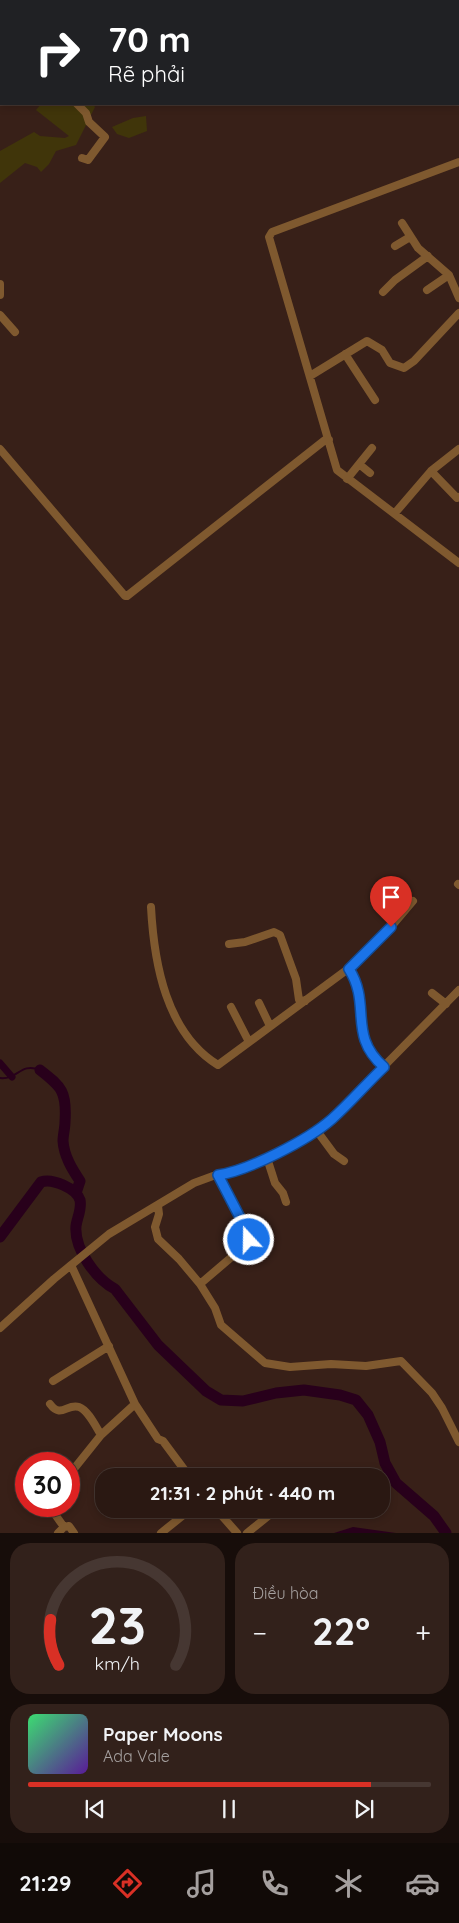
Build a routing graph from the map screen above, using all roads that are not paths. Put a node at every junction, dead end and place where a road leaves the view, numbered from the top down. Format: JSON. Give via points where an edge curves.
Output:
{"nodes":[{"id":1,"x":78,"y":105,"type":"edge"},
{"id":2,"x":82,"y":158,"type":"dead end"},
{"id":3,"x":459,"y":162,"type":"edge"},
{"id":4,"x":402,"y":223,"type":"dead end"},
{"id":5,"x":410,"y":237,"type":"junction"},
{"id":6,"x":395,"y":246,"type":"dead end"},
{"id":7,"x":428,"y":256,"type":"junction"},
{"id":8,"x":449,"y":275,"type":"junction"},
{"id":9,"x":0,"y":284,"type":"edge"},
{"id":10,"x":427,"y":290,"type":"dead end"},
{"id":11,"x":383,"y":292,"type":"dead end"},
{"id":12,"x":0,"y":295,"type":"edge"},
{"id":13,"x":459,"y":298,"type":"edge"},
{"id":14,"x":459,"y":313,"type":"edge"},
{"id":15,"x":0,"y":315,"type":"edge"},
{"id":16,"x":15,"y":332,"type":"dead end"},
{"id":17,"x":345,"y":354,"type":"junction"},
{"id":18,"x":310,"y":376,"type":"junction"},
{"id":19,"x":375,"y":400,"type":"dead end"},
{"id":20,"x":329,"y":440,"type":"junction"},
{"id":21,"x":372,"y":448,"type":"dead end"},
{"id":22,"x":0,"y":450,"type":"edge"},
{"id":23,"x":459,"y":450,"type":"edge"},
{"id":24,"x":359,"y":464,"type":"junction"},
{"id":25,"x":431,"y":471,"type":"junction"},
{"id":26,"x":370,"y":473,"type":"dead end"},
{"id":27,"x":347,"y":479,"type":"junction"},
{"id":28,"x":459,"y":497,"type":"edge"},
{"id":29,"x":395,"y":513,"type":"junction"},
{"id":30,"x":459,"y":562,"type":"edge"},
{"id":31,"x":413,"y":901,"type":"dead end"},
{"id":32,"x":151,"y":907,"type":"dead end"},
{"id":33,"x":229,"y":944,"type":"dead end"},
{"id":34,"x":349,"y":969,"type":"junction"},
{"id":35,"x":459,"y":990,"type":"edge"},
{"id":36,"x":432,"y":993,"type":"dead end"},
{"id":37,"x":305,"y":1001,"type":"junction"},
{"id":38,"x":259,"y":1003,"type":"dead end"},
{"id":39,"x":446,"y":1004,"type":"junction"},
{"id":40,"x":231,"y":1007,"type":"dead end"},
{"id":41,"x":270,"y":1026,"type":"junction"},
{"id":42,"x":249,"y":1042,"type":"junction"},
{"id":43,"x":384,"y":1067,"type":"junction"},
{"id":44,"x":317,"y":1131,"type":"junction"},
{"id":45,"x":267,"y":1158,"type":"junction"},
{"id":46,"x":344,"y":1161,"type":"dead end"},
{"id":47,"x":218,"y":1175,"type":"junction"},
{"id":48,"x":286,"y":1202,"type":"dead end"},
{"id":49,"x":158,"y":1206,"type":"junction"},
{"id":50,"x":73,"y":1263,"type":"junction"},
{"id":51,"x":200,"y":1284,"type":"junction"},
{"id":52,"x":0,"y":1328,"type":"edge"},
{"id":53,"x":109,"y":1346,"type":"junction"},
{"id":54,"x":52,"y":1381,"type":"dead end"},
{"id":55,"x":50,"y":1404,"type":"dead end"},
{"id":56,"x":135,"y":1404,"type":"junction"},
{"id":57,"x":101,"y":1435,"type":"junction"},
{"id":58,"x":458,"y":1439,"type":"edge"},
{"id":59,"x":80,"y":1461,"type":"edge"},
{"id":60,"x":183,"y":1468,"type":"edge"},
{"id":61,"x":57,"y":1517,"type":"edge"},
{"id":62,"x":179,"y":1518,"type":"edge"},
{"id":63,"x":224,"y":1518,"type":"edge"},
{"id":64,"x":266,"y":1518,"type":"edge"},
{"id":65,"x":64,"y":1527,"type":"junction"},
{"id":66,"x":58,"y":1533,"type":"edge"},
{"id":67,"x":74,"y":1533,"type":"edge"},
{"id":68,"x":160,"y":1533,"type":"edge"},
{"id":69,"x":237,"y":1533,"type":"edge"},
{"id":70,"x":247,"y":1533,"type":"edge"}],
"edges":[{"from":1,"to":2,"type":"street","via":[[89,122],[105,137],[88,160]]},
{"from":3,"to":18,"type":"street","via":[[270,234]]},
{"from":4,"to":5,"type":"street"},
{"from":5,"to":6,"type":"street"},
{"from":5,"to":7,"type":"street"},
{"from":7,"to":8,"type":"street"},
{"from":7,"to":11,"type":"street"},
{"from":8,"to":10,"type":"street"},
{"from":8,"to":13,"type":"street"},
{"from":9,"to":12,"type":"street"},
{"from":14,"to":17,"type":"street","via":[[404,368],[390,364],[382,350],[367,341]]},
{"from":15,"to":16,"type":"street"},
{"from":17,"to":18,"type":"street"},
{"from":17,"to":19,"type":"street"},
{"from":18,"to":20,"type":"street"},
{"from":20,"to":22,"type":"street","via":[[128,596]]},
{"from":20,"to":27,"type":"street","via":[[337,470]]},
{"from":21,"to":24,"type":"street"},
{"from":23,"to":25,"type":"street"},
{"from":24,"to":26,"type":"street"},
{"from":24,"to":27,"type":"street"},
{"from":25,"to":28,"type":"street"},
{"from":25,"to":29,"type":"street"},
{"from":27,"to":29,"type":"street"},
{"from":29,"to":30,"type":"street"},
{"from":31,"to":34,"type":"street"},
{"from":32,"to":42,"type":"street","via":[[155,951],[165,993],[189,1041],[218,1065]]},
{"from":33,"to":37,"type":"street","via":[[274,932],[280,935],[296,979],[299,1000]]},
{"from":34,"to":37,"type":"street"},
{"from":34,"to":43,"type":"street","via":[[360,992],[364,1041]]},
{"from":35,"to":39,"type":"street"},
{"from":36,"to":39,"type":"street"},
{"from":37,"to":41,"type":"street"},
{"from":38,"to":41,"type":"street"},
{"from":39,"to":43,"type":"street"},
{"from":40,"to":42,"type":"street"},
{"from":41,"to":42,"type":"street"},
{"from":43,"to":44,"type":"street"},
{"from":44,"to":45,"type":"street"},
{"from":44,"to":46,"type":"street","via":[[334,1154]]},
{"from":45,"to":47,"type":"street","via":[[232,1173]]},
{"from":45,"to":48,"type":"street","via":[[274,1183]]},
{"from":47,"to":49,"type":"street","via":[[194,1183]]},
{"from":47,"to":51,"type":"street","via":[[249,1240]]},
{"from":49,"to":50,"type":"street","via":[[109,1234]]},
{"from":49,"to":51,"type":"street","via":[[155,1227],[158,1240]]},
{"from":50,"to":52,"type":"street"},
{"from":50,"to":53,"type":"street"},
{"from":51,"to":58,"type":"street","via":[[221,1325],[265,1363],[290,1367],[366,1366],[401,1361],[432,1393]]},
{"from":53,"to":54,"type":"street"},
{"from":53,"to":56,"type":"street"},
{"from":55,"to":57,"type":"street","via":[[59,1411],[80,1407]]},
{"from":56,"to":57,"type":"street"},
{"from":56,"to":60,"type":"street","via":[[158,1439]]},
{"from":57,"to":59,"type":"street"},
{"from":61,"to":65,"type":"street"},
{"from":62,"to":68,"type":"street"},
{"from":63,"to":69,"type":"street"},
{"from":64,"to":70,"type":"street"},
{"from":65,"to":66,"type":"street"},
{"from":65,"to":67,"type":"street","via":[[69,1526]]}]}
